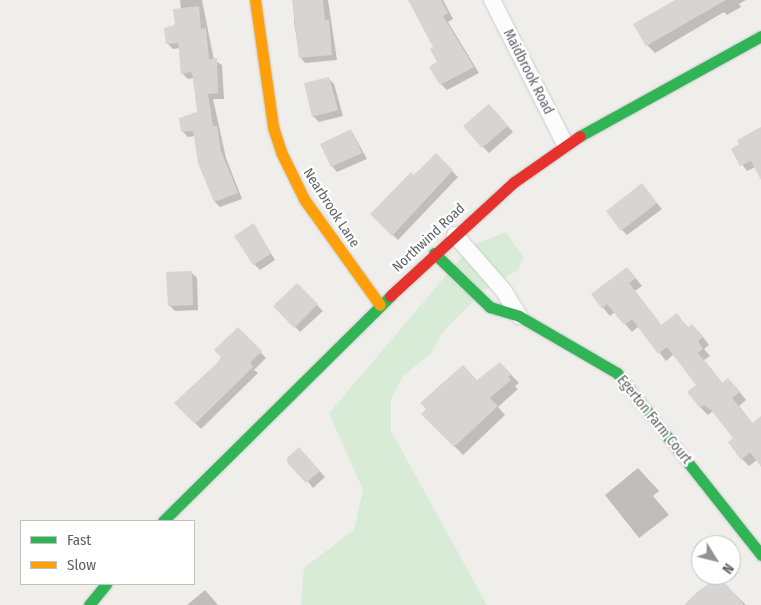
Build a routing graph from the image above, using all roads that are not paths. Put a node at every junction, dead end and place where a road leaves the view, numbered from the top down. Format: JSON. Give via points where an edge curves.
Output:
{"nodes":[{"id":1,"x":255,"y":0,"type":"edge"},
{"id":2,"x":492,"y":0,"type":"edge"},
{"id":3,"x":761,"y":36,"type":"edge"},
{"id":4,"x":565,"y":144,"type":"junction"},
{"id":5,"x":455,"y":235,"type":"junction"},
{"id":6,"x":434,"y":253,"type":"junction"},
{"id":7,"x":380,"y":306,"type":"junction"},
{"id":8,"x":519,"y":316,"type":"junction"},
{"id":9,"x":164,"y":520,"type":"edge"},
{"id":10,"x":761,"y":555,"type":"edge"},
{"id":11,"x":105,"y":585,"type":"edge"},
{"id":12,"x":89,"y":605,"type":"edge"}],
"edges":[{"from":1,"to":7,"type":"street","name":"Nearbrook Lane","via":[[273,126],[281,152],[304,199]]},
{"from":2,"to":4,"type":"street","name":"Maidbrook Road"},
{"from":3,"to":4,"type":"street","name":"Northwind Road"},
{"from":4,"to":5,"type":"street","name":"Northwind Road","via":[[514,182]]},
{"from":5,"to":6,"type":"street","name":"Northwind Road"},
{"from":5,"to":8,"type":"street","name":"Egerton Farm Court","via":[[503,290]]},
{"from":6,"to":7,"type":"street","name":"Northwind Road"},
{"from":6,"to":8,"type":"street","name":"Egerton Farm Court","via":[[490,307]]},
{"from":7,"to":9,"type":"street","name":"Northwind Road"},
{"from":8,"to":10,"type":"street","name":"Egerton Farm Court","via":[[617,373]]},
{"from":11,"to":12,"type":"street"}]}
